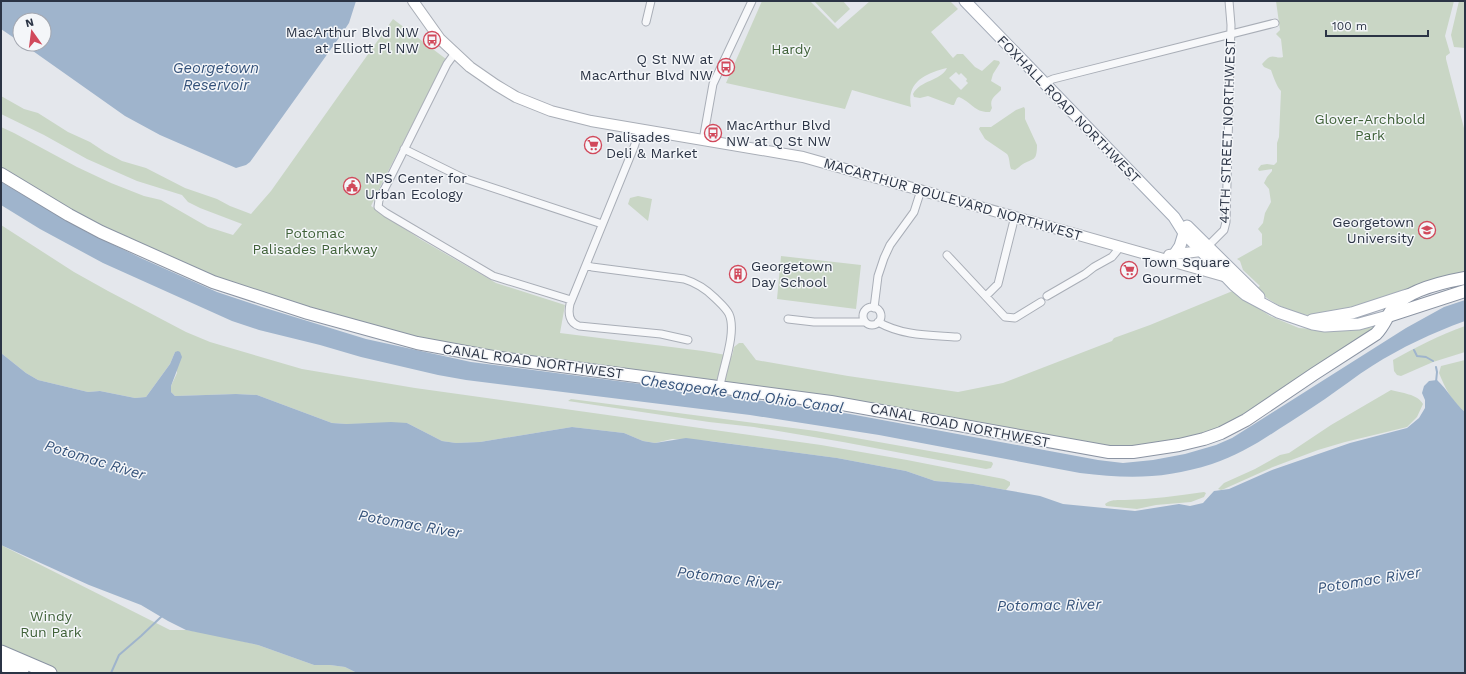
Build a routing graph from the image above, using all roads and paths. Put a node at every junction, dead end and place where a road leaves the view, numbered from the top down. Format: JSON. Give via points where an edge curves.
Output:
{"nodes":[{"id":1,"x":413,"y":1,"type":"edge"},
{"id":2,"x":651,"y":1,"type":"edge"},
{"id":3,"x":752,"y":1,"type":"edge"},
{"id":4,"x":965,"y":1,"type":"edge"},
{"id":5,"x":1229,"y":1,"type":"edge"},
{"id":6,"x":646,"y":22,"type":"dead end"},
{"id":7,"x":1275,"y":23,"type":"dead end"},
{"id":8,"x":1231,"y":35,"type":"junction"},
{"id":9,"x":454,"y":53,"type":"junction"},
{"id":10,"x":1044,"y":84,"type":"junction"},
{"id":11,"x":640,"y":129,"type":"junction"},
{"id":12,"x":702,"y":140,"type":"junction"},
{"id":13,"x":404,"y":149,"type":"junction"},
{"id":14,"x":1,"y":174,"type":"edge"},
{"id":15,"x":921,"y":190,"type":"junction"},
{"id":16,"x":1015,"y":216,"type":"junction"},
{"id":17,"x":1174,"y":218,"type":"junction"},
{"id":18,"x":602,"y":224,"type":"junction"},
{"id":19,"x":1184,"y":233,"type":"junction"},
{"id":20,"x":1121,"y":246,"type":"junction"},
{"id":21,"x":1204,"y":248,"type":"junction"},
{"id":22,"x":947,"y":255,"type":"dead end"},
{"id":23,"x":1174,"y":255,"type":"junction"},
{"id":24,"x":1153,"y":256,"type":"junction"},
{"id":25,"x":586,"y":265,"type":"junction"},
{"id":26,"x":1227,"y":277,"type":"junction"},
{"id":27,"x":1465,"y":278,"type":"edge"},
{"id":28,"x":1465,"y":291,"type":"edge"},
{"id":29,"x":1412,"y":293,"type":"junction"},
{"id":30,"x":986,"y":296,"type":"junction"},
{"id":31,"x":1047,"y":296,"type":"dead end"},
{"id":32,"x":571,"y":300,"type":"junction"},
{"id":33,"x":1042,"y":302,"type":"dead end"},
{"id":34,"x":1266,"y":305,"type":"junction"},
{"id":35,"x":874,"y":308,"type":"junction"},
{"id":36,"x":1388,"y":316,"type":"junction"},
{"id":37,"x":788,"y":319,"type":"dead end"},
{"id":38,"x":1301,"y":320,"type":"junction"},
{"id":39,"x":865,"y":322,"type":"junction"},
{"id":40,"x":878,"y":322,"type":"junction"},
{"id":41,"x":956,"y":337,"type":"dead end"},
{"id":42,"x":688,"y":340,"type":"dead end"},
{"id":43,"x":720,"y":386,"type":"junction"},
{"id":44,"x":1,"y":652,"type":"edge"},
{"id":45,"x":1,"y":664,"type":"edge"},
{"id":46,"x":25,"y":669,"type":"edge"},
{"id":47,"x":50,"y":673,"type":"edge"}],
"edges":[{"from":1,"to":9,"type":"main road","name":"MACARTHUR BOULEVARD NORTHWEST","via":[[436,34]]},
{"from":2,"to":6,"type":"street"},
{"from":3,"to":12,"type":"street","via":[[713,84]]},
{"from":4,"to":10,"type":"main road","name":"FOXHALL ROAD NORTHWEST"},
{"from":5,"to":8,"type":"street","name":"44TH STREET NORTHWEST"},
{"from":7,"to":8,"type":"street"},
{"from":8,"to":10,"type":"street","via":[[1053,79]]},
{"from":8,"to":21,"type":"street","name":"44TH STREET NORTHWEST","via":[[1226,222],[1224,230]]},
{"from":9,"to":11,"type":"main road","name":"MACARTHUR BOULEVARD NORTHWEST","via":[[496,85],[537,106],[576,118]]},
{"from":9,"to":13,"type":"street"},
{"from":10,"to":17,"type":"main road","name":"FOXHALL ROAD NORTHWEST"},
{"from":11,"to":12,"type":"main road","name":"MACARTHUR BOULEVARD NORTHWEST"},
{"from":11,"to":18,"type":"street"},
{"from":12,"to":15,"type":"main road","name":"MACARTHUR BOULEVARD NORTHWEST","via":[[803,157]]},
{"from":13,"to":18,"type":"street","via":[[463,178]]},
{"from":13,"to":32,"type":"street","via":[[378,202],[378,207],[489,274]]},
{"from":14,"to":43,"type":"highway","name":"CANAL ROAD NORTHWEST","via":[[69,214],[134,247],[213,282],[308,313],[411,341],[478,355]]},
{"from":15,"to":16,"type":"main road","name":"MACARTHUR BOULEVARD NORTHWEST"},
{"from":15,"to":35,"type":"street","via":[[914,212],[890,245],[884,258]]},
{"from":16,"to":20,"type":"main road","name":"MACARTHUR BOULEVARD NORTHWEST"},
{"from":16,"to":30,"type":"street","via":[[998,284]]},
{"from":17,"to":19,"type":"main road","name":"FOXHALL ROAD NORTHWEST"},
{"from":17,"to":21,"type":"main road","name":"FOXHALL ROAD NORTHWEST","via":[[1190,228]]},
{"from":18,"to":25,"type":"street"},
{"from":19,"to":21,"type":"main road","name":"FOXHALL ROAD NORTHWEST"},
{"from":19,"to":23,"type":"main road"},
{"from":20,"to":24,"type":"main road","name":"MACARTHUR BOULEVARD NORTHWEST"},
{"from":20,"to":31,"type":"street","via":[[1112,257]]},
{"from":21,"to":23,"type":"main road","name":"MACARTHUR BOULEVARD NORTHWEST"},
{"from":21,"to":26,"type":"main road","name":"FOXHALL ROAD NORTHWEST"},
{"from":21,"to":34,"type":"main road","name":"FOXHALL ROAD NORTHWEST"},
{"from":22,"to":30,"type":"street"},
{"from":23,"to":24,"type":"main road","name":"MACARTHUR BOULEVARD NORTHWEST"},
{"from":24,"to":26,"type":"main road","name":"MACARTHUR BOULEVARD NORTHWEST"},
{"from":25,"to":32,"type":"street"},
{"from":25,"to":43,"type":"street","via":[[684,279],[698,284],[709,292],[727,310],[731,324]]},
{"from":26,"to":34,"type":"main road","name":"FOXHALL ROAD NORTHWEST","via":[[1241,291]]},
{"from":27,"to":29,"type":"highway","name":"CANAL ROAD NORTHWEST"},
{"from":28,"to":36,"type":"highway"},
{"from":29,"to":36,"type":"highway","name":"CANAL ROAD NORTHWEST","via":[[1396,304]]},
{"from":29,"to":38,"type":"main road","name":"FOXHALL ROAD NORTHWEST","via":[[1352,313]]},
{"from":30,"to":33,"type":"street","via":[[1005,317],[1015,318]]},
{"from":32,"to":42,"type":"street","via":[[570,318],[579,326],[661,334]]},
{"from":34,"to":38,"type":"main road","name":"FOXHALL ROAD NORTHWEST"},
{"from":35,"to":39,"type":"street","via":[[864,312]]},
{"from":35,"to":40,"type":"street","via":[[879,312]]},
{"from":36,"to":38,"type":"main road","name":"FOXHALL ROAD NORTHWEST","via":[[1359,324],[1338,326],[1320,326]]},
{"from":36,"to":43,"type":"highway","name":"CANAL ROAD NORTHWEST","via":[[1376,334],[1236,425],[1204,440],[1133,452],[1103,452],[871,408]]},
{"from":37,"to":39,"type":"street"},
{"from":39,"to":40,"type":"street","via":[[871,325]]},
{"from":40,"to":41,"type":"street","via":[[902,332]]},
{"from":44,"to":46,"type":"highway"},
{"from":45,"to":46,"type":"highway"},
{"from":46,"to":47,"type":"highway"}]}
